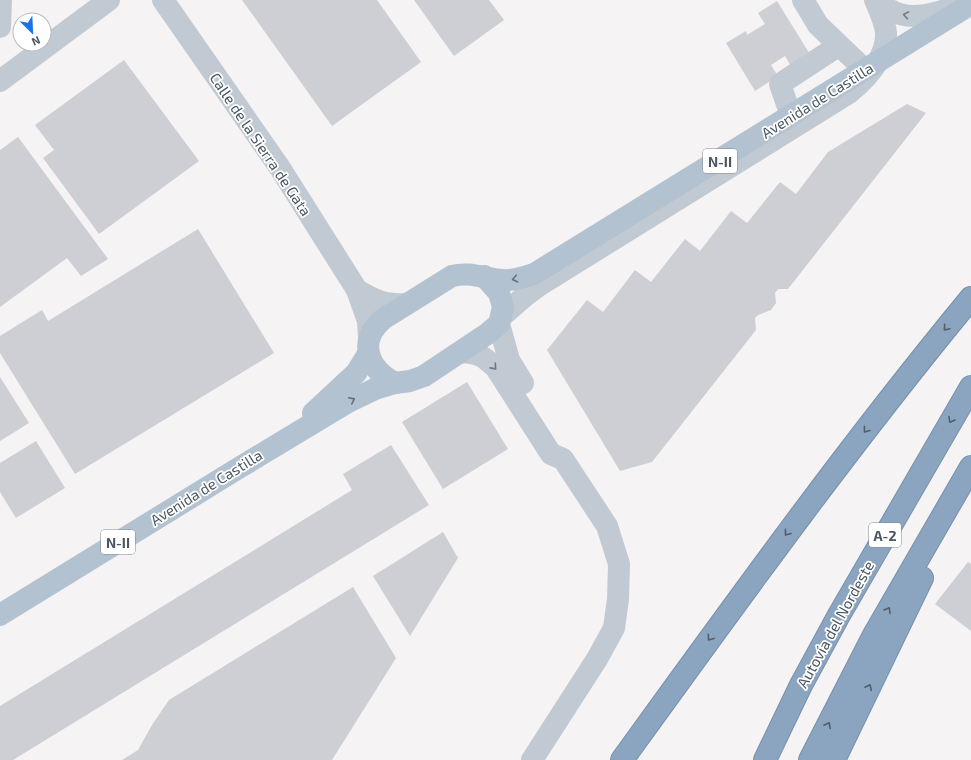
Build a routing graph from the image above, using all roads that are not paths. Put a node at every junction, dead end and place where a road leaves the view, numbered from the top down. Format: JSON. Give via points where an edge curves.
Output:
{"nodes":[{"id":1,"x":1,"y":0,"type":"edge"},
{"id":2,"x":109,"y":0,"type":"edge"},
{"id":3,"x":163,"y":0,"type":"edge"},
{"id":4,"x":802,"y":0,"type":"edge"},
{"id":5,"x":875,"y":0,"type":"edge"},
{"id":6,"x":971,"y":3,"type":"edge"},
{"id":7,"x":0,"y":27,"type":"edge"},
{"id":8,"x":838,"y":46,"type":"junction"},
{"id":9,"x":871,"y":66,"type":"junction"},
{"id":10,"x":0,"y":81,"type":"edge"},
{"id":11,"x":791,"y":116,"type":"junction"},
{"id":12,"x":484,"y":276,"type":"junction"},
{"id":13,"x":357,"y":290,"type":"junction"},
{"id":14,"x":971,"y":298,"type":"edge"},
{"id":15,"x":406,"y":304,"type":"junction"},
{"id":16,"x":500,"y":321,"type":"junction"},
{"id":17,"x":369,"y":346,"type":"junction"},
{"id":18,"x":461,"y":352,"type":"junction"},
{"id":19,"x":395,"y":383,"type":"junction"},
{"id":20,"x":971,"y":387,"type":"edge"},
{"id":21,"x":270,"y":448,"type":"junction"},
{"id":22,"x":562,"y":459,"type":"junction"},
{"id":23,"x":971,"y":467,"type":"edge"},
{"id":24,"x":971,"y":476,"type":"edge"},
{"id":25,"x":0,"y":615,"type":"edge"},
{"id":26,"x":801,"y":685,"type":"junction"},
{"id":27,"x":532,"y":760,"type":"edge"},
{"id":28,"x":622,"y":760,"type":"edge"},
{"id":29,"x":752,"y":760,"type":"edge"},
{"id":30,"x":765,"y":760,"type":"edge"},
{"id":31,"x":810,"y":760,"type":"edge"},
{"id":32,"x":834,"y":760,"type":"edge"}],
"edges":[{"from":1,"to":7,"type":"street"},
{"from":2,"to":10,"type":"street"},
{"from":3,"to":13,"type":"street","name":"Calle de la Sierra de Gata","via":[[280,168]]},
{"from":4,"to":8,"type":"street","via":[[818,25]]},
{"from":6,"to":5,"type":"street","one_way":true,"via":[[930,14],[908,16],[892,11]]},
{"from":5,"to":9,"type":"street","via":[[884,21],[886,34]]},
{"from":6,"to":9,"type":"main road","number":"N-II"},
{"from":8,"to":9,"type":"street"},
{"from":8,"to":11,"type":"street","via":[[780,84]]},
{"from":9,"to":11,"type":"main road","name":"Avenida de Castilla","number":"N-II"},
{"from":9,"to":16,"type":"street","name":"Avenida de Castilla","number":"N-II","via":[[864,80],[849,93],[540,285]]},
{"from":11,"to":12,"type":"main road","name":"Avenida de Castilla","number":"N-II","one_way":true,"via":[[534,274],[505,281]]},
{"from":12,"to":15,"type":"main road","number":"N-II","via":[[463,273],[452,276]]},
{"from":12,"to":16,"type":"main road","via":[[496,288],[502,301]]},
{"from":13,"to":15,"type":"street","via":[[390,305]]},
{"from":13,"to":17,"type":"street","name":"Calle de la Sierra de Gata","via":[[368,321]]},
{"from":14,"to":28,"type":"highway","one_way":true,"via":[[912,369],[783,539]]},
{"from":15,"to":17,"type":"main road","number":"N-II","via":[[376,325]]},
{"from":16,"to":18,"type":"main road","number":"N-II"},
{"from":16,"to":22,"type":"street","via":[[509,360],[562,446]]},
{"from":17,"to":19,"type":"main road","via":[[374,366]]},
{"from":17,"to":21,"type":"main road","name":"Avenida de Castilla","number":"N-II","via":[[356,373],[310,416]]},
{"from":18,"to":19,"type":"main road","number":"N-II","via":[[424,376],[410,382]]},
{"from":18,"to":22,"type":"street","one_way":true,"via":[[484,356],[496,368],[551,454]]},
{"from":21,"to":19,"type":"main road","name":"Avenida de Castilla","number":"N-II","one_way":true,"via":[[348,402]]},
{"from":20,"to":26,"type":"highway","name":"Autovía del Nordeste","number":"A-2","one_way":true},
{"from":21,"to":25,"type":"main road","name":"Avenida de Castilla","number":"N-II"},
{"from":22,"to":27,"type":"street","via":[[607,526],[619,564],[618,599],[614,628]]},
{"from":31,"to":23,"type":"highway","number":"A-2","one_way":true,"via":[[874,635]]},
{"from":32,"to":24,"type":"highway","one_way":true},
{"from":26,"to":29,"type":"highway"},
{"from":26,"to":30,"type":"highway","name":"Autovía del Nordeste","number":"A-2"}]}
